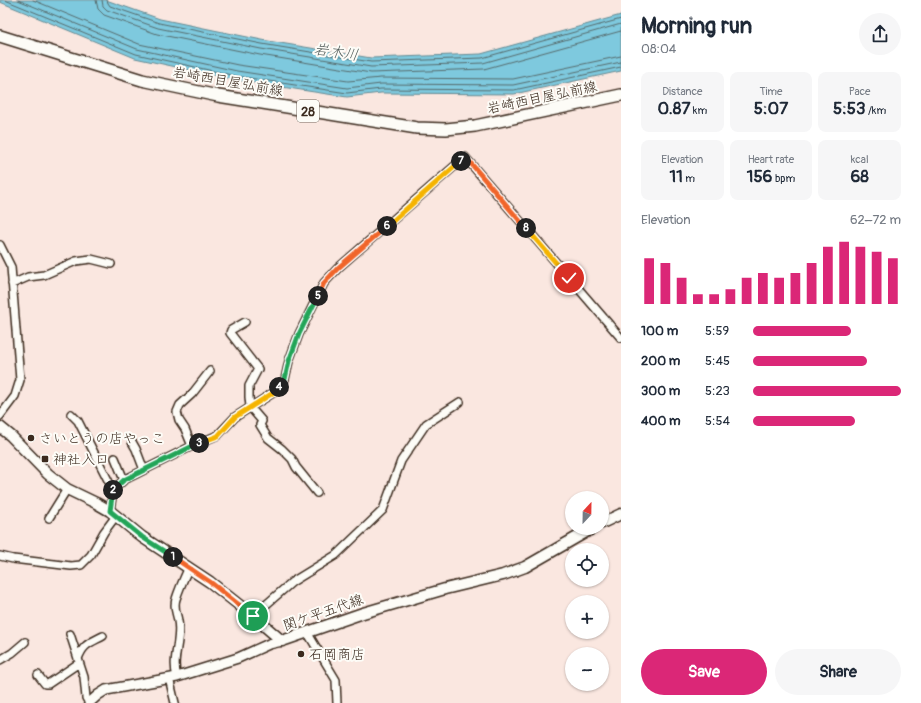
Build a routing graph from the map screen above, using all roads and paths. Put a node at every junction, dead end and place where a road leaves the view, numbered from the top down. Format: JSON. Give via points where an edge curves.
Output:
{"nodes":[{"id":1,"x":0,"y":36,"type":"edge"},
{"id":2,"x":621,"y":95,"type":"edge"},
{"id":3,"x":0,"y":246,"type":"edge"},
{"id":4,"x":111,"y":264,"type":"dead end"},
{"id":5,"x":12,"y":284,"type":"junction"},
{"id":6,"x":245,"y":322,"type":"dead end"},
{"id":7,"x":621,"y":338,"type":"edge"},
{"id":8,"x":210,"y":371,"type":"dead end"},
{"id":9,"x":460,"y":402,"type":"dead end"},
{"id":10,"x":250,"y":407,"type":"junction"},
{"id":11,"x":71,"y":414,"type":"dead end"},
{"id":12,"x":0,"y":416,"type":"edge"},
{"id":13,"x":0,"y":427,"type":"edge"},
{"id":14,"x":132,"y":442,"type":"dead end"},
{"id":15,"x":192,"y":446,"type":"junction"},
{"id":16,"x":115,"y":458,"type":"dead end"},
{"id":17,"x":144,"y":470,"type":"junction"},
{"id":18,"x":124,"y":480,"type":"junction"},
{"id":19,"x":68,"y":489,"type":"junction"},
{"id":20,"x":113,"y":490,"type":"junction"},
{"id":21,"x":317,"y":492,"type":"dead end"},
{"id":22,"x":113,"y":514,"type":"junction"},
{"id":23,"x":621,"y":514,"type":"edge"},
{"id":24,"x":49,"y":518,"type":"dead end"},
{"id":25,"x":609,"y":520,"type":"edge"},
{"id":26,"x":580,"y":535,"type":"edge"},
{"id":27,"x":0,"y":556,"type":"edge"},
{"id":28,"x":189,"y":567,"type":"junction"},
{"id":29,"x":253,"y":616,"type":"junction"},
{"id":30,"x":307,"y":632,"type":"junction"},
{"id":31,"x":70,"y":634,"type":"dead end"},
{"id":32,"x":103,"y":636,"type":"dead end"},
{"id":33,"x":282,"y":641,"type":"junction"},
{"id":34,"x":25,"y":642,"type":"dead end"},
{"id":35,"x":0,"y":660,"type":"edge"},
{"id":36,"x":78,"y":661,"type":"junction"},
{"id":37,"x":38,"y":675,"type":"dead end"},
{"id":38,"x":173,"y":678,"type":"junction"},
{"id":39,"x":89,"y":703,"type":"edge"},
{"id":40,"x":175,"y":703,"type":"edge"},
{"id":41,"x":337,"y":703,"type":"edge"}],
"edges":[{"from":1,"to":2,"type":"main road","name":"岩崎西目屋弘前線","number":"28","via":[[142,80],[218,96],[417,128],[475,126]]},
{"from":3,"to":5,"type":"street","via":[[11,267]]},
{"from":4,"to":5,"type":"street","via":[[91,259],[76,262]]},
{"from":5,"to":12,"type":"street","via":[[20,380],[15,396]]},
{"from":6,"to":10,"type":"street","via":[[230,333],[258,369],[249,386]]},
{"from":7,"to":10,"type":"street","via":[[465,157],[324,283],[299,334],[285,379],[276,391]]},
{"from":8,"to":15,"type":"street","via":[[180,405],[177,412]]},
{"from":9,"to":29,"type":"street","via":[[426,424],[401,461],[383,510],[336,555],[292,582]]},
{"from":10,"to":15,"type":"street","via":[[235,417],[218,436]]},
{"from":10,"to":21,"type":"street","via":[[262,421],[260,425],[268,438],[292,459]]},
{"from":11,"to":20,"type":"street","via":[[78,421]]},
{"from":13,"to":19,"type":"main road","name":"関ケ平五代線","via":[[48,474]]},
{"from":14,"to":17,"type":"street"},
{"from":15,"to":17,"type":"street"},
{"from":16,"to":18,"type":"street"},
{"from":17,"to":18,"type":"street"},
{"from":18,"to":20,"type":"street"},
{"from":19,"to":22,"type":"main road","name":"関ケ平五代線","via":[[96,502]]},
{"from":19,"to":24,"type":"street"},
{"from":20,"to":22,"type":"street"},
{"from":22,"to":27,"type":"street","via":[[91,555],[81,565],[71,566]]},
{"from":22,"to":28,"type":"main road","name":"関ケ平五代線","via":[[142,537]]},
{"from":23,"to":25,"type":"main road"},
{"from":26,"to":30,"type":"main road","name":"関ケ平五代線","via":[[525,566],[503,575],[445,589]]},
{"from":28,"to":29,"type":"main road","name":"関ケ平五代線"},
{"from":28,"to":38,"type":"street","via":[[175,605],[179,621]]},
{"from":29,"to":33,"type":"main road","name":"関ケ平五代線"},
{"from":30,"to":33,"type":"main road","name":"関ケ平五代線"},
{"from":30,"to":41,"type":"street","via":[[336,680]]},
{"from":31,"to":36,"type":"street"},
{"from":32,"to":36,"type":"street","via":[[84,646]]},
{"from":33,"to":38,"type":"street"},
{"from":34,"to":35,"type":"street"},
{"from":36,"to":37,"type":"street","via":[[48,684],[45,684]]},
{"from":36,"to":39,"type":"street"},
{"from":38,"to":39,"type":"street","via":[[106,690]]},
{"from":38,"to":40,"type":"street"}]}
